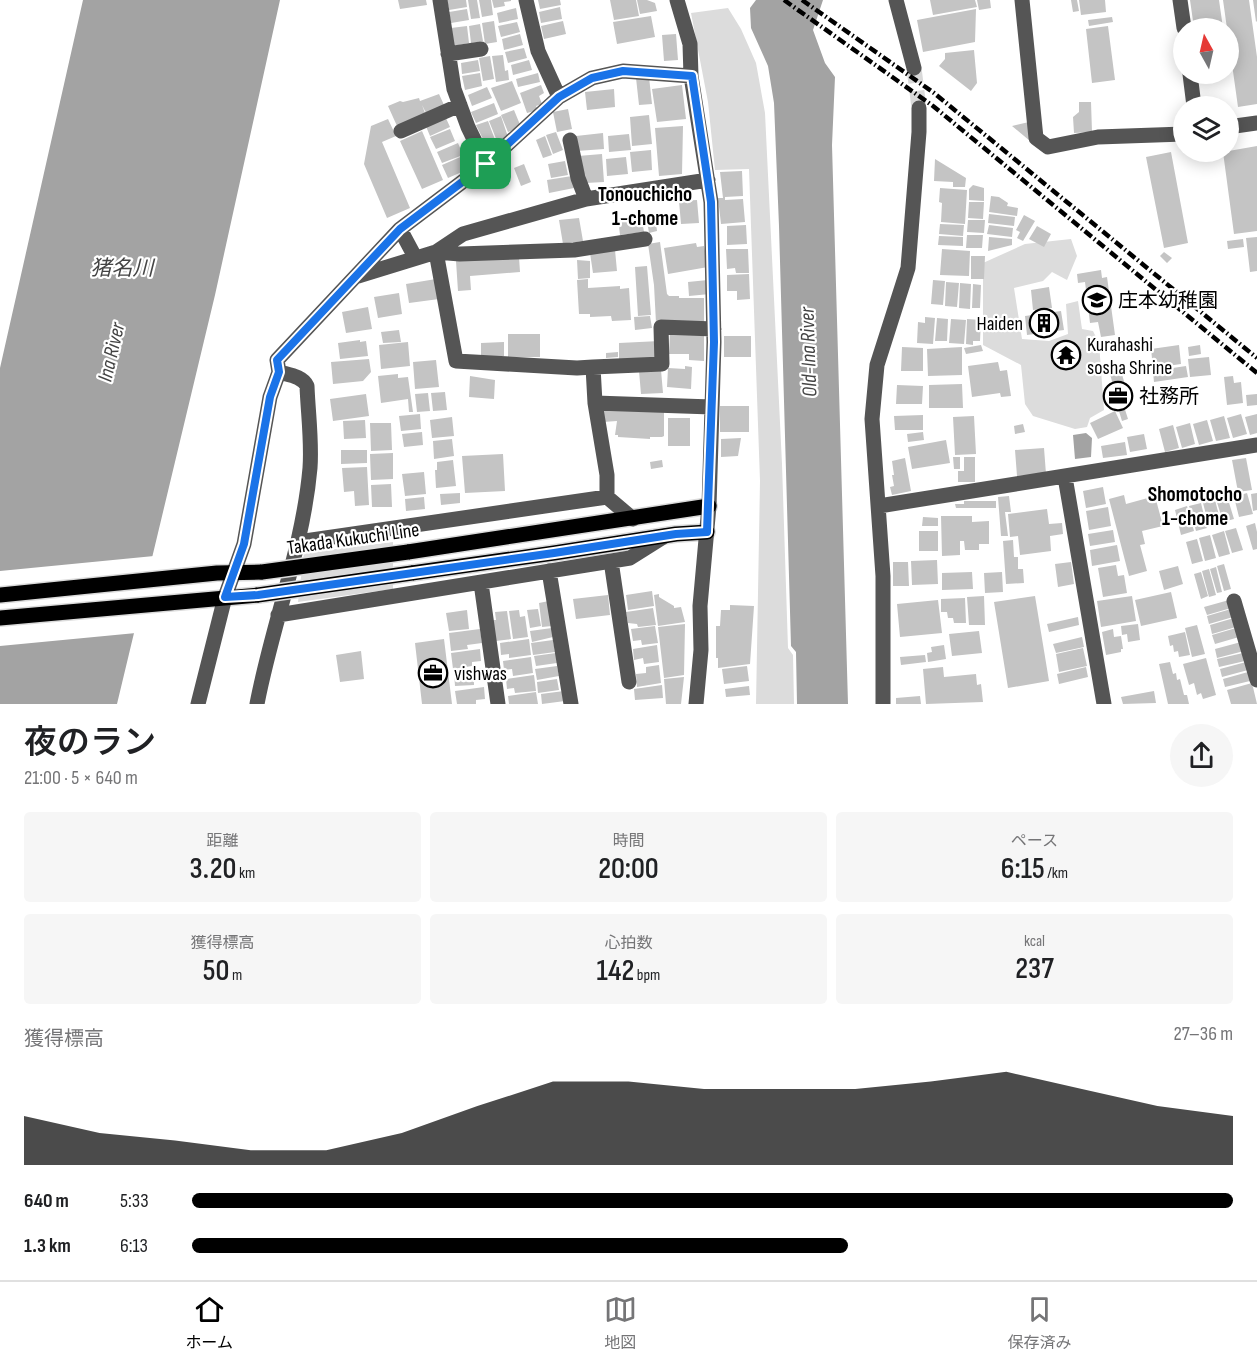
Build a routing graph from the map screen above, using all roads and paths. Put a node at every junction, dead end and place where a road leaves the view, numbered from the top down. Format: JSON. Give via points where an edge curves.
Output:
{"nodes":[{"id":1,"x":440,"y":0,"type":"edge"},
{"id":2,"x":526,"y":0,"type":"edge"},
{"id":3,"x":677,"y":0,"type":"edge"},
{"id":4,"x":896,"y":0,"type":"edge"},
{"id":5,"x":1022,"y":0,"type":"edge"},
{"id":6,"x":1180,"y":0,"type":"edge"},
{"id":7,"x":1183,"y":18,"type":"edge"},
{"id":8,"x":481,"y":49,"type":"dead end"},
{"id":9,"x":448,"y":54,"type":"junction"},
{"id":10,"x":914,"y":68,"type":"tunnel mouth"},
{"id":11,"x":692,"y":76,"type":"junction"},
{"id":12,"x":559,"y":97,"type":"junction"},
{"id":13,"x":460,"y":105,"type":"junction"},
{"id":14,"x":919,"y":108,"type":"tunnel mouth"},
{"id":15,"x":1257,"y":123,"type":"edge"},
{"id":16,"x":1239,"y":125,"type":"edge"},
{"id":17,"x":401,"y":131,"type":"dead end"},
{"id":18,"x":1173,"y":134,"type":"edge"},
{"id":19,"x":570,"y":140,"type":"dead end"},
{"id":20,"x":486,"y":164,"type":"junction"},
{"id":21,"x":708,"y":180,"type":"junction"},
{"id":22,"x":586,"y":199,"type":"junction"},
{"id":23,"x":400,"y":229,"type":"junction"},
{"id":24,"x":645,"y":239,"type":"dead end"},
{"id":25,"x":436,"y":252,"type":"junction"},
{"id":26,"x":415,"y":257,"type":"junction"},
{"id":27,"x":355,"y":277,"type":"junction"},
{"id":28,"x":714,"y":328,"type":"junction"},
{"id":29,"x":593,"y":367,"type":"junction"},
{"id":30,"x":279,"y":372,"type":"junction"},
{"id":31,"x":595,"y":403,"type":"junction"},
{"id":32,"x":712,"y":407,"type":"junction"},
{"id":33,"x":1257,"y":445,"type":"edge"},
{"id":34,"x":1065,"y":477,"type":"junction"},
{"id":35,"x":607,"y":497,"type":"junction"},
{"id":36,"x":709,"y":506,"type":"junction"},
{"id":37,"x":879,"y":506,"type":"junction"},
{"id":38,"x":633,"y":519,"type":"junction"},
{"id":39,"x":707,"y":532,"type":"junction"},
{"id":40,"x":665,"y":536,"type":"junction"},
{"id":41,"x":298,"y":542,"type":"junction"},
{"id":42,"x":611,"y":561,"type":"junction"},
{"id":43,"x":235,"y":572,"type":"junction"},
{"id":44,"x":549,"y":572,"type":"junction"},
{"id":45,"x":481,"y":583,"type":"junction"},
{"id":46,"x":0,"y":595,"type":"edge"},
{"id":47,"x":218,"y":598,"type":"junction"},
{"id":48,"x":1234,"y":601,"type":"dead end"},
{"id":49,"x":278,"y":615,"type":"junction"},
{"id":50,"x":0,"y":618,"type":"edge"},
{"id":51,"x":1257,"y":680,"type":"edge"},
{"id":52,"x":628,"y":682,"type":"dead end"},
{"id":53,"x":198,"y":704,"type":"edge"},
{"id":54,"x":257,"y":704,"type":"edge"},
{"id":55,"x":498,"y":704,"type":"edge"},
{"id":56,"x":571,"y":704,"type":"edge"},
{"id":57,"x":696,"y":704,"type":"edge"},
{"id":58,"x":883,"y":704,"type":"edge"},
{"id":59,"x":1104,"y":704,"type":"edge"}],
"edges":[{"from":1,"to":9,"type":"street"},
{"from":2,"to":12,"type":"street","via":[[538,51]]},
{"from":3,"to":11,"type":"street","via":[[690,44]]},
{"from":4,"to":10,"type":"street"},
{"from":5,"to":18,"type":"street","via":[[1036,138],[1048,147],[1098,137]]},
{"from":6,"to":7,"type":"street"},
{"from":8,"to":9,"type":"street"},
{"from":9,"to":13,"type":"street"},
{"from":11,"to":12,"type":"street","via":[[623,71],[592,78]]},
{"from":11,"to":21,"type":"street"},
{"from":12,"to":20,"type":"street"},
{"from":13,"to":17,"type":"street"},
{"from":13,"to":20,"type":"street"},
{"from":14,"to":37,"type":"street","via":[[908,268],[877,365],[872,419]]},
{"from":15,"to":16,"type":"street"},
{"from":19,"to":22,"type":"street"},
{"from":20,"to":23,"type":"street"},
{"from":21,"to":22,"type":"street"},
{"from":21,"to":28,"type":"street"},
{"from":22,"to":25,"type":"street","via":[[463,234]]},
{"from":23,"to":26,"type":"street"},
{"from":23,"to":27,"type":"street"},
{"from":24,"to":25,"type":"street","via":[[574,250]]},
{"from":25,"to":26,"type":"street"},
{"from":25,"to":29,"type":"street","via":[[456,361]]},
{"from":26,"to":27,"type":"street"},
{"from":27,"to":30,"type":"street","via":[[277,360]]},
{"from":28,"to":29,"type":"street","via":[[661,327],[662,364]]},
{"from":28,"to":32,"type":"street"},
{"from":29,"to":31,"type":"street"},
{"from":30,"to":41,"type":"street","via":[[298,377],[307,386],[310,467]]},
{"from":30,"to":43,"type":"street","via":[[270,397],[244,544]]},
{"from":31,"to":32,"type":"street"},
{"from":31,"to":35,"type":"street"},
{"from":32,"to":36,"type":"street"},
{"from":33,"to":34,"type":"street"},
{"from":34,"to":37,"type":"street"},
{"from":34,"to":59,"type":"street"},
{"from":35,"to":38,"type":"street"},
{"from":35,"to":41,"type":"street"},
{"from":36,"to":38,"type":"main road","name":"Takada Kukuchi Line"},
{"from":36,"to":39,"type":"street"},
{"from":37,"to":58,"type":"street"},
{"from":38,"to":43,"type":"main road","name":"Takada Kukuchi Line","bridge":true,"via":[[262,572]]},
{"from":39,"to":40,"type":"main road"},
{"from":39,"to":57,"type":"street"},
{"from":40,"to":42,"type":"street","via":[[630,558]]},
{"from":40,"to":47,"type":"main road","bridge":true},
{"from":41,"to":49,"type":"street"},
{"from":42,"to":44,"type":"street"},
{"from":42,"to":52,"type":"street"},
{"from":43,"to":46,"type":"main road","name":"Takada Kukuchi Line"},
{"from":43,"to":47,"type":"street"},
{"from":44,"to":45,"type":"street"},
{"from":44,"to":56,"type":"street"},
{"from":45,"to":49,"type":"street"},
{"from":45,"to":55,"type":"street"},
{"from":47,"to":50,"type":"main road"},
{"from":47,"to":53,"type":"street"},
{"from":48,"to":51,"type":"street"},
{"from":49,"to":54,"type":"street"}]}
